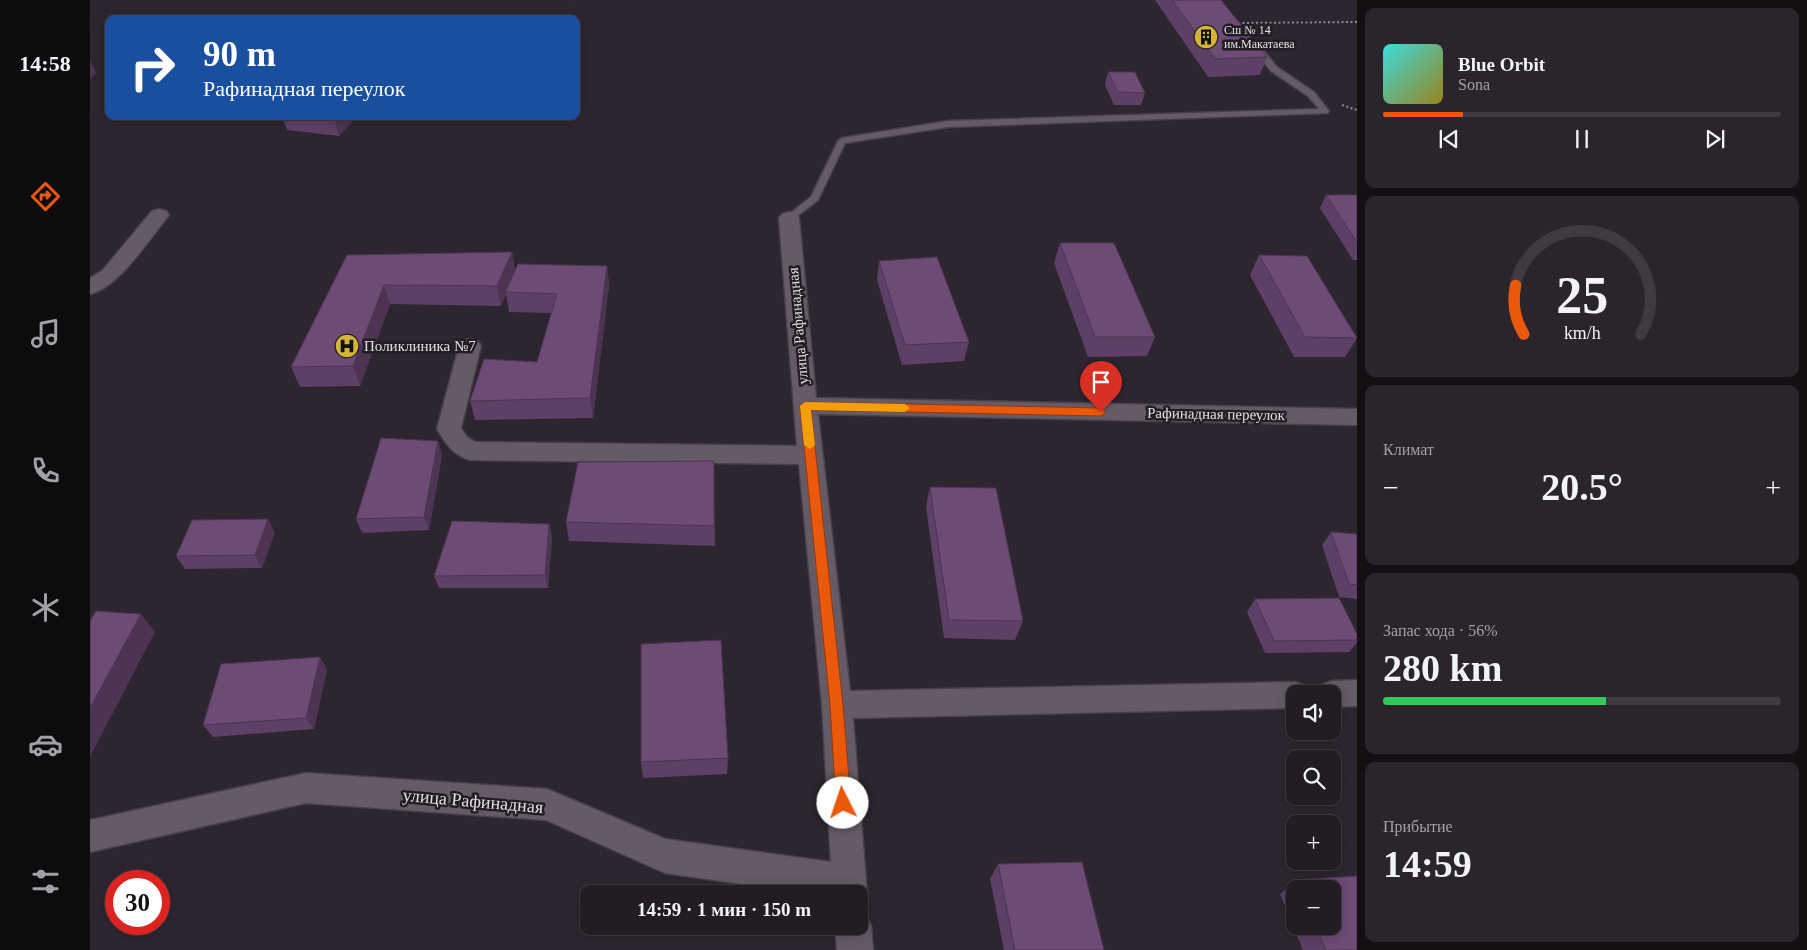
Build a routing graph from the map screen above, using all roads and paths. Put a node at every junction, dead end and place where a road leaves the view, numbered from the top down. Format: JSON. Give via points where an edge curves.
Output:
{"nodes":[{"id":1,"x":1357,"y":22,"type":"edge"},
{"id":2,"x":1238,"y":23,"type":"joint"},
{"id":3,"x":158,"y":215,"type":"dead end"},
{"id":4,"x":789,"y":218,"type":"joint"},
{"id":5,"x":90,"y":288,"type":"edge"},
{"id":6,"x":470,"y":346,"type":"dead end"},
{"id":7,"x":805,"y":406,"type":"junction"},
{"id":8,"x":1357,"y":417,"type":"edge"},
{"id":9,"x":811,"y":455,"type":"junction"},
{"id":10,"x":1357,"y":693,"type":"edge"},
{"id":11,"x":1341,"y":694,"type":"edge"},
{"id":12,"x":1286,"y":695,"type":"edge"},
{"id":13,"x":837,"y":705,"type":"junction"},
{"id":14,"x":90,"y":836,"type":"edge"},
{"id":15,"x":832,"y":885,"type":"edge"},
{"id":16,"x":849,"y":885,"type":"edge"},
{"id":17,"x":854,"y":935,"type":"edge"},
{"id":18,"x":855,"y":950,"type":"edge"}],
"edges":[{"from":1,"to":2,"type":"path"},
{"from":2,"to":4,"type":"lane","via":[[1274,68],[1311,94],[1325,111],[948,124],[842,142],[816,198]]},
{"from":3,"to":5,"type":"street","via":[[109,275]]},
{"from":4,"to":7,"type":"street","name":"улица Рафинадная"},
{"from":6,"to":9,"type":"street","via":[[449,429],[458,443],[470,451]]},
{"from":7,"to":8,"type":"street","name":"Рафинадная переулок"},
{"from":7,"to":9,"type":"street","name":"улица Рафинадная"},
{"from":9,"to":13,"type":"street","name":"улица Рафинадная"},
{"from":10,"to":11,"type":"street"},
{"from":12,"to":13,"type":"street"},
{"from":13,"to":16,"type":"street","name":"улица Рафинадная"},
{"from":14,"to":15,"type":"street","name":"улица Рафинадная","via":[[306,788],[547,805],[666,856]]},
{"from":17,"to":18,"type":"street"}]}
